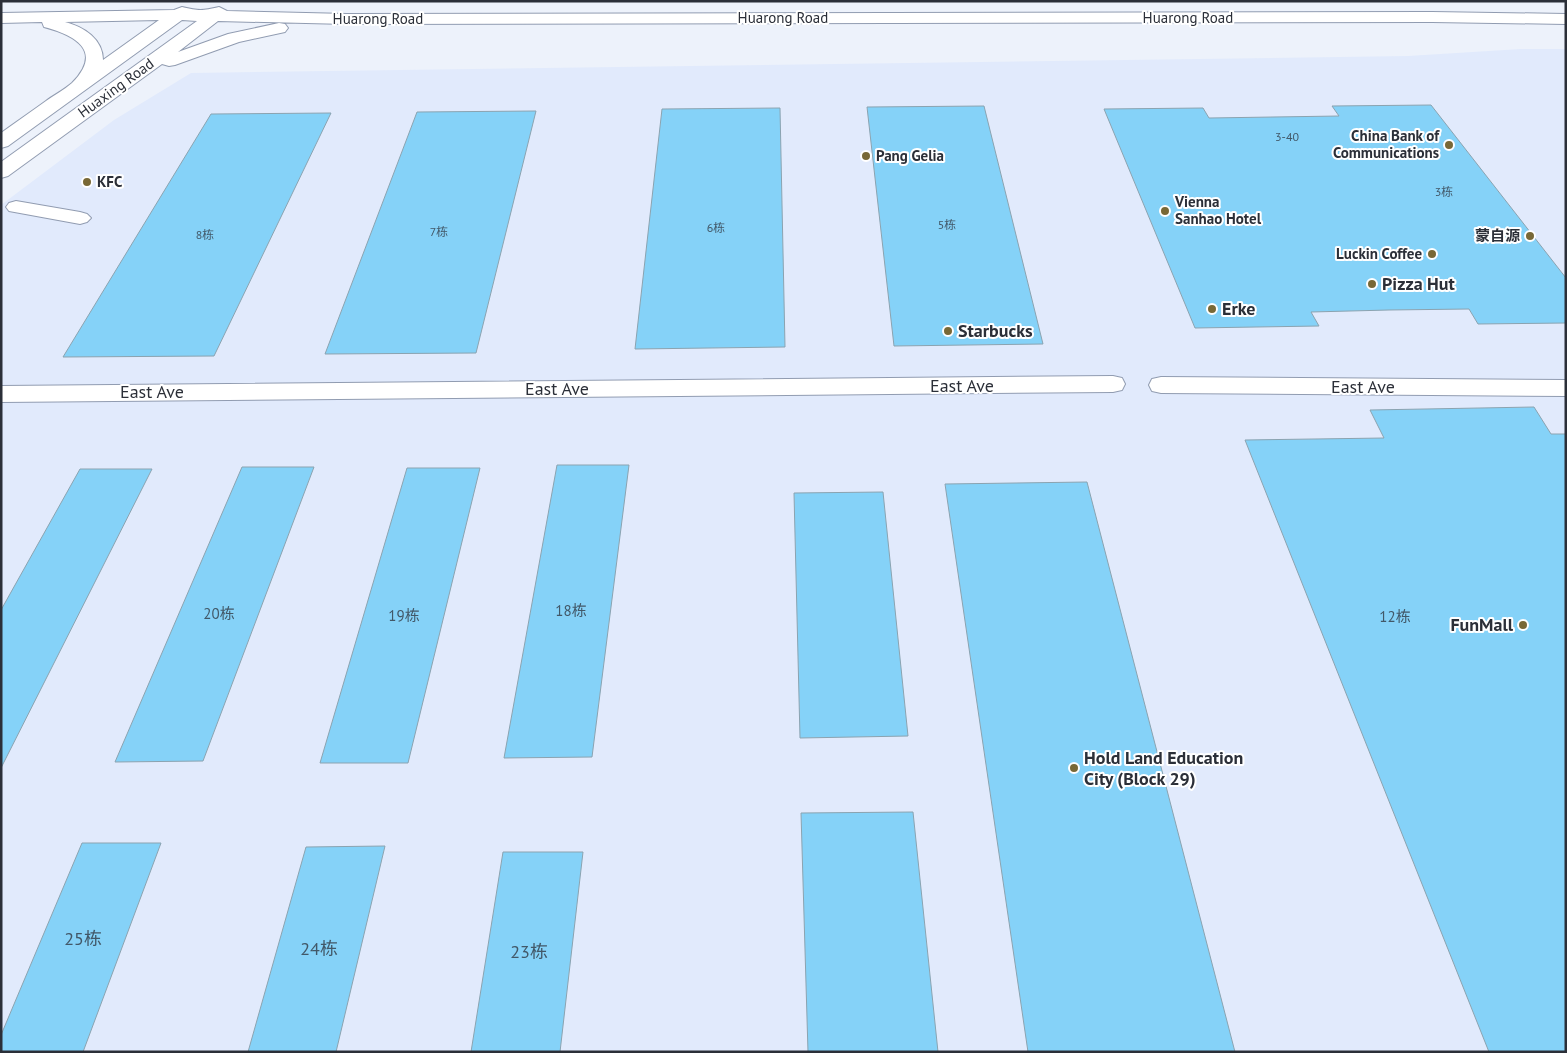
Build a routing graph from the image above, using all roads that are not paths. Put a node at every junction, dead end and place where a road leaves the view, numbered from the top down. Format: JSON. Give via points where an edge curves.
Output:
{"nodes":[{"id":1,"x":194,"y":1,"type":"edge"},
{"id":2,"x":228,"y":1,"type":"edge"},
{"id":3,"x":178,"y":15,"type":"junction"},
{"id":4,"x":214,"y":16,"type":"junction"},
{"id":5,"x":1,"y":18,"type":"edge"},
{"id":6,"x":347,"y":19,"type":"junction"},
{"id":7,"x":1566,"y":19,"type":"edge"},
{"id":8,"x":125,"y":81,"type":"junction"},
{"id":9,"x":72,"y":92,"type":"junction"},
{"id":10,"x":1,"y":142,"type":"edge"},
{"id":11,"x":1,"y":172,"type":"edge"},
{"id":12,"x":16,"y":206,"type":"dead end"},
{"id":13,"x":80,"y":218,"type":"dead end"},
{"id":14,"x":1113,"y":384,"type":"dead end"},
{"id":15,"x":1161,"y":385,"type":"dead end"},
{"id":16,"x":1566,"y":388,"type":"edge"},
{"id":17,"x":1,"y":394,"type":"edge"}],
"edges":[{"from":1,"to":3,"type":"main road","name":"Huaxing Road"},
{"from":2,"to":4,"type":"main road","name":"Huaxing Road"},
{"from":3,"to":4,"type":"main road","name":"Huarong Road"},
{"from":3,"to":5,"type":"main road","name":"Huarong Road"},
{"from":3,"to":9,"type":"main road","name":"Huaxing Road"},
{"from":4,"to":6,"type":"main road","name":"Huarong Road"},
{"from":4,"to":8,"type":"main road","name":"Huaxing Road"},
{"from":5,"to":9,"type":"main road","via":[[64,26],[81,33],[90,42],[95,54],[94,66],[88,77]]},
{"from":6,"to":7,"type":"main road","name":"Huarong Road"},
{"from":6,"to":8,"type":"main road","via":[[282,27],[234,38],[175,58]]},
{"from":8,"to":11,"type":"main road","name":"Huaxing Road"},
{"from":9,"to":10,"type":"main road","name":"Huaxing Road"},
{"from":12,"to":13,"type":"main road"},
{"from":14,"to":17,"type":"main road","name":"East Ave"},
{"from":15,"to":16,"type":"main road","name":"East Ave"}]}
